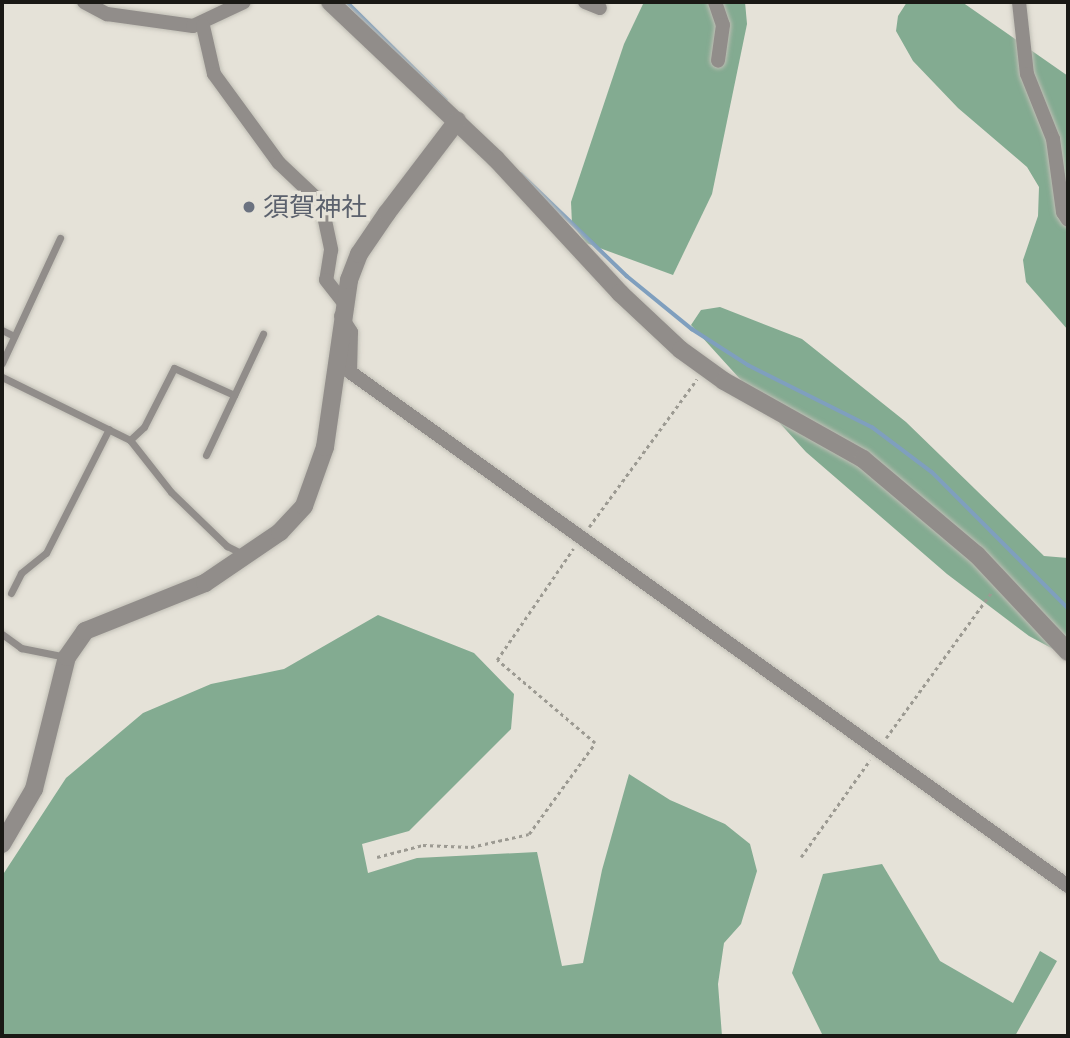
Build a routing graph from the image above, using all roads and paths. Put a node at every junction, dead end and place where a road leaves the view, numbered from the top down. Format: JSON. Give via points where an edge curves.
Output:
{"nodes":[{"id":1,"x":84,"y":2,"type":"edge"},
{"id":2,"x":244,"y":2,"type":"edge"},
{"id":3,"x":330,"y":2,"type":"edge"},
{"id":4,"x":584,"y":2,"type":"edge"},
{"id":5,"x":715,"y":2,"type":"edge"},
{"id":6,"x":1019,"y":2,"type":"edge"},
{"id":7,"x":600,"y":8,"type":"dead end"},
{"id":8,"x":203,"y":26,"type":"junction"},
{"id":9,"x":718,"y":61,"type":"dead end"},
{"id":10,"x":457,"y":121,"type":"junction"},
{"id":11,"x":1068,"y":220,"type":"edge"},
{"id":12,"x":60,"y":238,"type":"dead end"},
{"id":13,"x":342,"y":309,"type":"junction"},
{"id":14,"x":2,"y":330,"type":"edge"},
{"id":15,"x":263,"y":334,"type":"dead end"},
{"id":16,"x":14,"y":336,"type":"junction"},
{"id":17,"x":2,"y":363,"type":"edge"},
{"id":18,"x":705,"y":368,"type":"junction"},
{"id":19,"x":2,"y":377,"type":"edge"},
{"id":20,"x":234,"y":395,"type":"junction"},
{"id":21,"x":109,"y":429,"type":"junction"},
{"id":22,"x":130,"y":440,"type":"junction"},
{"id":23,"x":206,"y":455,"type":"dead end"},
{"id":24,"x":581,"y":539,"type":"junction"},
{"id":25,"x":246,"y":556,"type":"junction"},
{"id":26,"x":1001,"y":579,"type":"junction"},
{"id":27,"x":11,"y":593,"type":"dead end"},
{"id":28,"x":2,"y":634,"type":"edge"},
{"id":29,"x":1068,"y":652,"type":"edge"},
{"id":30,"x":67,"y":657,"type":"junction"},
{"id":31,"x":877,"y":750,"type":"junction"},
{"id":32,"x":2,"y":844,"type":"edge"},
{"id":33,"x":377,"y":857,"type":"dead end"},
{"id":34,"x":801,"y":857,"type":"dead end"},
{"id":35,"x":1068,"y":886,"type":"edge"}],
"edges":[{"from":1,"to":8,"type":"street","via":[[107,14]]},
{"from":2,"to":8,"type":"street"},
{"from":3,"to":10,"type":"street"},
{"from":4,"to":7,"type":"street"},
{"from":5,"to":9,"type":"street","via":[[723,25]]},
{"from":6,"to":11,"type":"street","via":[[1027,74],[1053,139]]},
{"from":8,"to":13,"type":"street","via":[[214,74],[279,163],[315,197],[323,211],[331,250],[326,280]]},
{"from":10,"to":13,"type":"street","via":[[359,254]]},
{"from":10,"to":18,"type":"street","via":[[620,293]]},
{"from":12,"to":16,"type":"lane"},
{"from":13,"to":24,"type":"street","via":[[351,332],[350,372]]},
{"from":13,"to":25,"type":"street","via":[[338,360],[317,477],[296,515]]},
{"from":14,"to":16,"type":"lane"},
{"from":15,"to":20,"type":"lane"},
{"from":16,"to":17,"type":"lane"},
{"from":18,"to":24,"type":"path"},
{"from":18,"to":26,"type":"street","via":[[863,459]]},
{"from":19,"to":21,"type":"lane"},
{"from":20,"to":22,"type":"lane","via":[[174,368],[144,427]]},
{"from":20,"to":23,"type":"lane"},
{"from":21,"to":22,"type":"lane"},
{"from":21,"to":27,"type":"lane","via":[[46,553],[21,573]]},
{"from":22,"to":25,"type":"lane","via":[[171,492],[227,546]]},
{"from":24,"to":31,"type":"street"},
{"from":24,"to":33,"type":"path","via":[[497,660],[594,743],[529,834],[471,847],[423,845]]},
{"from":25,"to":30,"type":"street","via":[[172,599],[97,623],[85,631]]},
{"from":26,"to":29,"type":"street"},
{"from":26,"to":31,"type":"path"},
{"from":28,"to":30,"type":"lane","via":[[21,648]]},
{"from":30,"to":32,"type":"street","via":[[34,789]]},
{"from":31,"to":34,"type":"path"},
{"from":31,"to":35,"type":"street"}]}
